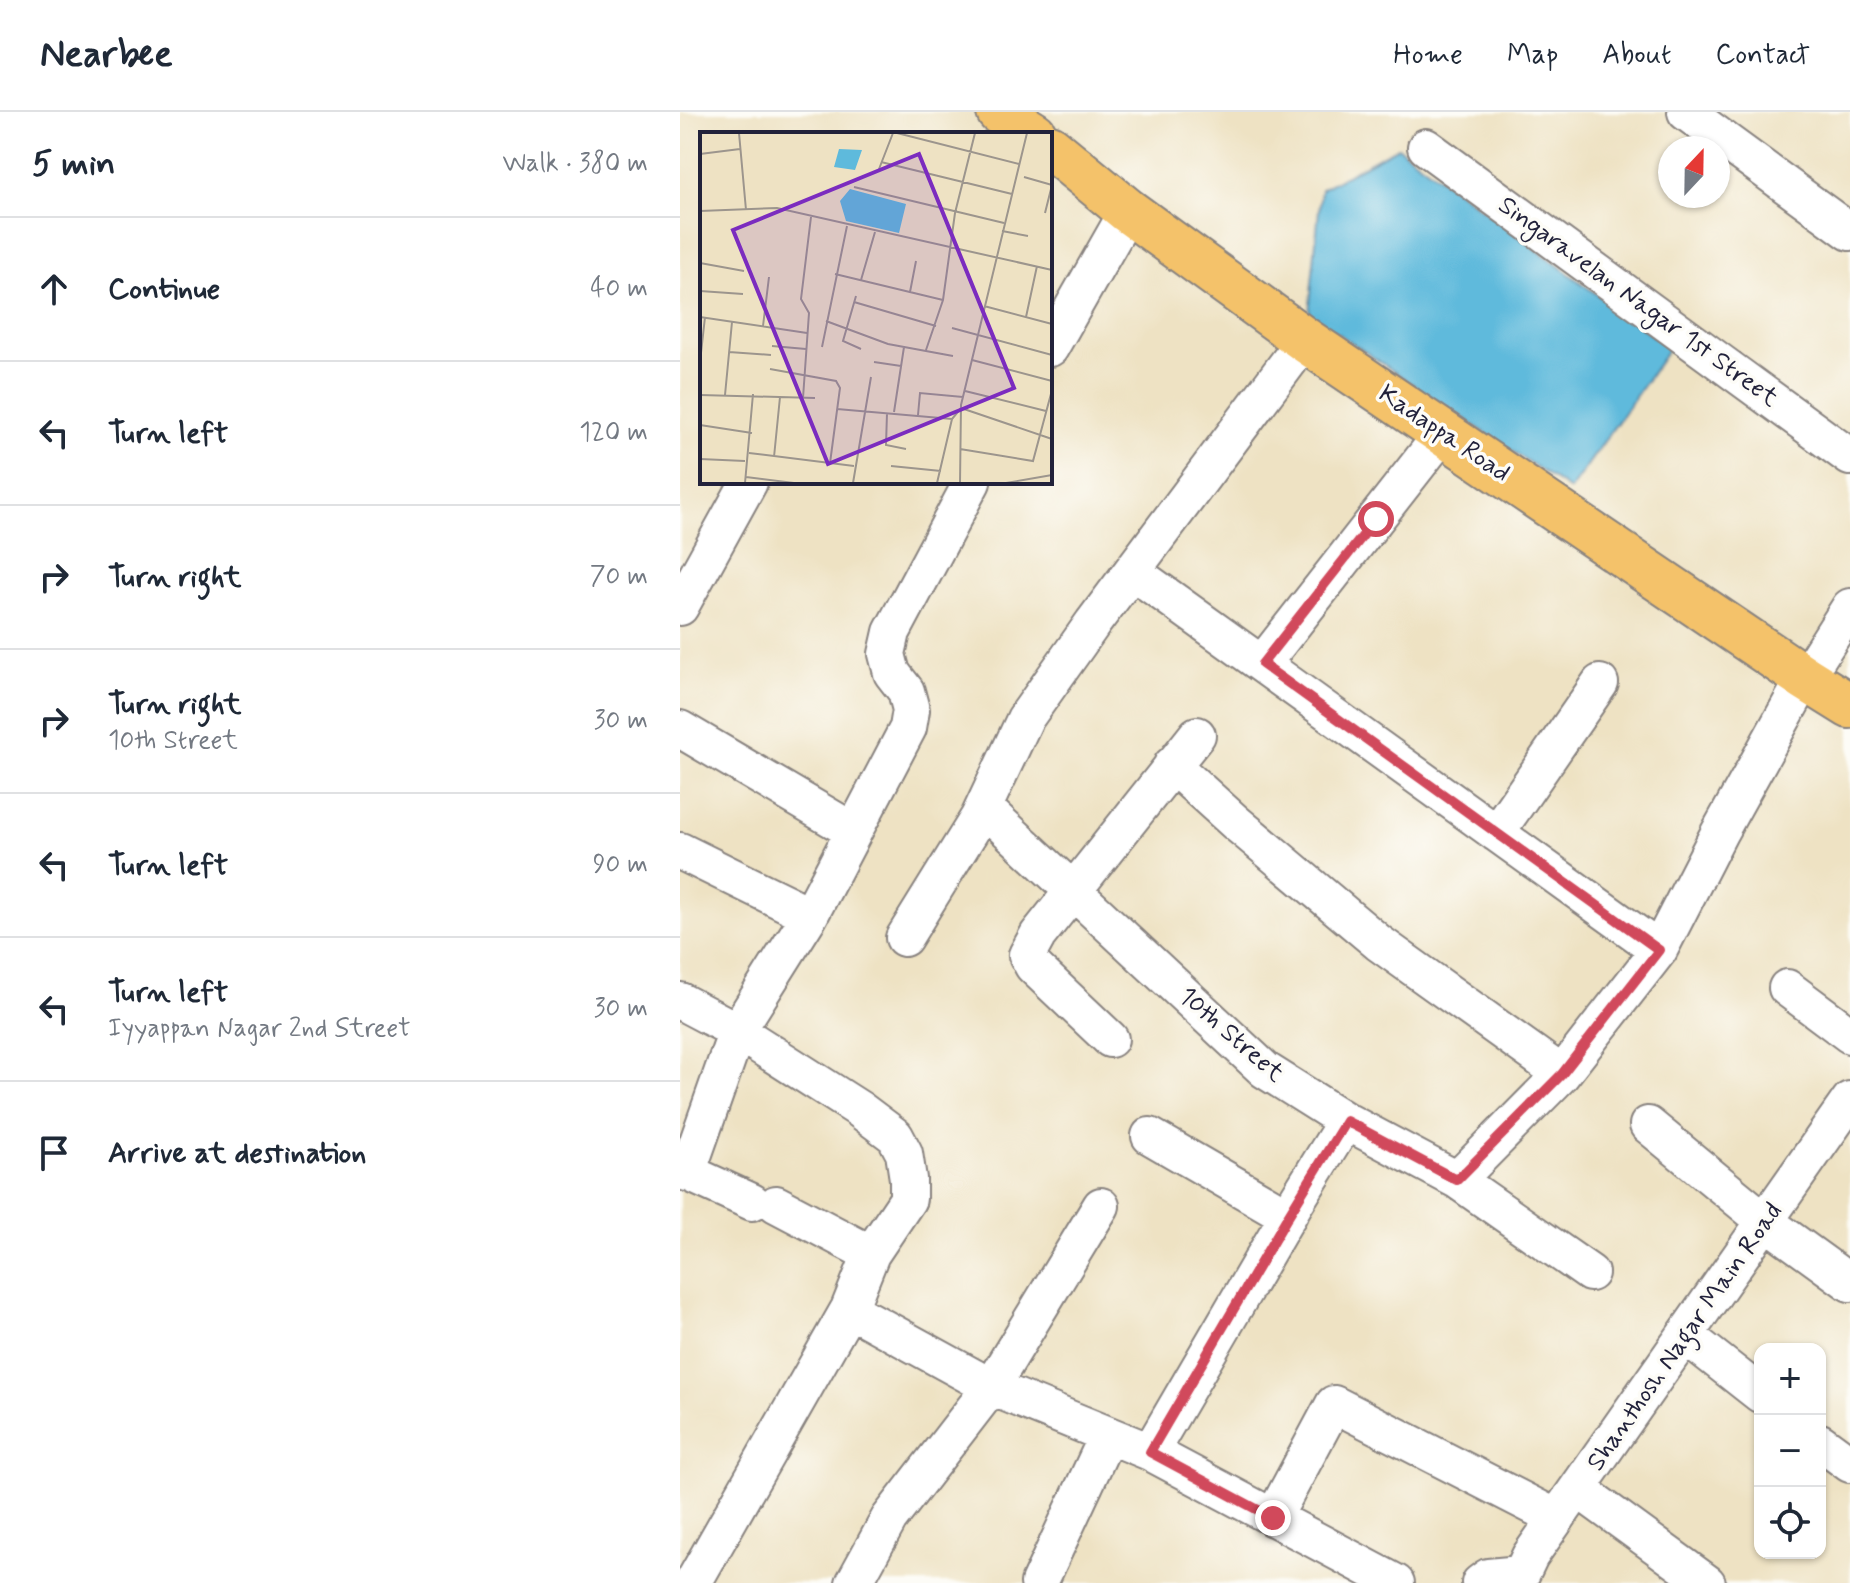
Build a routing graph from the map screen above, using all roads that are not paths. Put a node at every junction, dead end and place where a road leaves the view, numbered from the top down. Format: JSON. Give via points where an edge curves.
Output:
{"nodes":[{"id":1,"x":999,"y":112,"type":"edge"},
{"id":2,"x":1686,"y":112,"type":"edge"},
{"id":3,"x":1031,"y":132,"type":"edge"},
{"id":4,"x":1426,"y":147,"type":"dead end"},
{"id":5,"x":1052,"y":149,"type":"edge"},
{"id":6,"x":1128,"y":211,"type":"junction"},
{"id":7,"x":1850,"y":232,"type":"edge"},
{"id":8,"x":1305,"y":340,"type":"junction"},
{"id":9,"x":1052,"y":344,"type":"edge"},
{"id":10,"x":1443,"y":433,"type":"junction"},
{"id":11,"x":1850,"y":457,"type":"edge"},
{"id":12,"x":748,"y":484,"type":"edge"},
{"id":13,"x":971,"y":484,"type":"edge"},
{"id":14,"x":1132,"y":571,"type":"junction"},
{"id":15,"x":680,"y":607,"type":"edge"},
{"id":16,"x":1850,"y":607,"type":"edge"},
{"id":17,"x":1262,"y":664,"type":"junction"},
{"id":18,"x":1805,"y":678,"type":"junction"},
{"id":19,"x":1600,"y":683,"type":"dead end"},
{"id":20,"x":1850,"y":706,"type":"edge"},
{"id":21,"x":680,"y":729,"type":"edge"},
{"id":22,"x":1197,"y":735,"type":"dead end"},
{"id":23,"x":1172,"y":765,"type":"junction"},
{"id":24,"x":984,"y":808,"type":"junction"},
{"id":25,"x":853,"y":831,"type":"junction"},
{"id":26,"x":1496,"y":833,"type":"junction"},
{"id":27,"x":680,"y":851,"type":"edge"},
{"id":28,"x":1072,"y":890,"type":"junction"},
{"id":29,"x":810,"y":915,"type":"junction"},
{"id":30,"x":904,"y":938,"type":"dead end"},
{"id":31,"x":1659,"y":950,"type":"junction"},
{"id":32,"x":1787,"y":988,"type":"dead end"},
{"id":33,"x":680,"y":1001,"type":"edge"},
{"id":34,"x":737,"y":1031,"type":"junction"},
{"id":35,"x":1850,"y":1035,"type":"edge"},
{"id":36,"x":1110,"y":1039,"type":"dead end"},
{"id":37,"x":1562,"y":1074,"type":"junction"},
{"id":38,"x":1850,"y":1100,"type":"edge"},
{"id":39,"x":1346,"y":1121,"type":"junction"},
{"id":40,"x":1648,"y":1125,"type":"dead end"},
{"id":41,"x":1150,"y":1136,"type":"dead end"},
{"id":42,"x":684,"y":1171,"type":"edge"},
{"id":43,"x":1457,"y":1180,"type":"junction"},
{"id":44,"x":1101,"y":1206,"type":"dead end"},
{"id":45,"x":1288,"y":1216,"type":"junction"},
{"id":46,"x":1766,"y":1222,"type":"junction"},
{"id":47,"x":871,"y":1254,"type":"junction"},
{"id":48,"x":1590,"y":1273,"type":"dead end"},
{"id":49,"x":1850,"y":1283,"type":"edge"},
{"id":50,"x":849,"y":1309,"type":"junction"},
{"id":51,"x":1685,"y":1335,"type":"junction"},
{"id":52,"x":991,"y":1387,"type":"junction"},
{"id":53,"x":1754,"y":1389,"type":"edge"},
{"id":54,"x":1108,"y":1435,"type":"junction"},
{"id":55,"x":1826,"y":1446,"type":"edge"},
{"id":56,"x":1150,"y":1452,"type":"junction"},
{"id":57,"x":1850,"y":1464,"type":"edge"},
{"id":58,"x":1578,"y":1489,"type":"junction"},
{"id":59,"x":1273,"y":1518,"type":"junction"},
{"id":60,"x":1557,"y":1518,"type":"junction"},
{"id":61,"x":680,"y":1577,"type":"edge"},
{"id":62,"x":1523,"y":1580,"type":"edge"},
{"id":63,"x":692,"y":1583,"type":"edge"},
{"id":64,"x":854,"y":1583,"type":"edge"},
{"id":65,"x":1039,"y":1583,"type":"edge"},
{"id":66,"x":1396,"y":1583,"type":"edge"},
{"id":67,"x":1480,"y":1583,"type":"edge"},
{"id":68,"x":1707,"y":1583,"type":"edge"}],
"edges":[{"from":1,"to":3,"type":"main road"},
{"from":2,"to":7,"type":"street"},
{"from":4,"to":11,"type":"street","name":"Singaravelan Nagar 1st Street"},
{"from":5,"to":6,"type":"main road","name":"Kadappa Road"},
{"from":6,"to":8,"type":"main road","name":"Kadappa Road"},
{"from":6,"to":9,"type":"street"},
{"from":8,"to":10,"type":"main road","name":"Kadappa Road"},
{"from":8,"to":14,"type":"street"},
{"from":10,"to":17,"type":"street"},
{"from":10,"to":18,"type":"main road","name":"Kadappa Road"},
{"from":12,"to":15,"type":"street"},
{"from":13,"to":25,"type":"street","via":[[892,632],[887,654],[892,673],[906,691],[908,728]]},
{"from":14,"to":17,"type":"street"},
{"from":14,"to":24,"type":"street","via":[[1025,719]]},
{"from":16,"to":18,"type":"street"},
{"from":17,"to":26,"type":"street"},
{"from":18,"to":20,"type":"main road","name":"Kadappa Road"},
{"from":18,"to":31,"type":"street"},
{"from":19,"to":26,"type":"street"},
{"from":21,"to":25,"type":"street"},
{"from":22,"to":23,"type":"street"},
{"from":23,"to":28,"type":"street"},
{"from":23,"to":37,"type":"street","via":[[1379,943]]},
{"from":24,"to":28,"type":"street","name":"10th Street"},
{"from":24,"to":30,"type":"street"},
{"from":25,"to":29,"type":"street"},
{"from":26,"to":31,"type":"street"},
{"from":27,"to":29,"type":"street"},
{"from":28,"to":36,"type":"street","via":[[1027,955]]},
{"from":28,"to":39,"type":"street","name":"10th Street","via":[[1265,1070]]},
{"from":29,"to":34,"type":"street"},
{"from":31,"to":37,"type":"street"},
{"from":32,"to":35,"type":"street"},
{"from":33,"to":34,"type":"street"},
{"from":34,"to":42,"type":"street"},
{"from":34,"to":47,"type":"street","via":[[895,1136],[904,1153],[908,1199]]},
{"from":37,"to":43,"type":"street"},
{"from":38,"to":46,"type":"street","name":"Shanthosh Nagar Main Road"},
{"from":39,"to":43,"type":"street","name":"10th Street"},
{"from":39,"to":45,"type":"street"},
{"from":40,"to":46,"type":"street"},
{"from":41,"to":45,"type":"street"},
{"from":42,"to":47,"type":"street"},
{"from":43,"to":48,"type":"street","name":"10th Street"},
{"from":44,"to":52,"type":"street"},
{"from":45,"to":56,"type":"street"},
{"from":46,"to":49,"type":"street"},
{"from":46,"to":51,"type":"street","name":"Shanthosh Nagar Main Road"},
{"from":47,"to":50,"type":"street"},
{"from":50,"to":52,"type":"street"},
{"from":50,"to":63,"type":"street"},
{"from":51,"to":53,"type":"street"},
{"from":51,"to":58,"type":"street","name":"Shanthosh Nagar Main Road"},
{"from":52,"to":54,"type":"street"},
{"from":52,"to":64,"type":"street","via":[[889,1519]]},
{"from":54,"to":56,"type":"street"},
{"from":54,"to":65,"type":"street"},
{"from":55,"to":57,"type":"street"},
{"from":56,"to":59,"type":"street"},
{"from":58,"to":60,"type":"street","name":"Shanthosh Nagar Main Road"},
{"from":58,"to":68,"type":"street"},
{"from":59,"to":60,"type":"street","via":[[1334,1404]]},
{"from":59,"to":66,"type":"street"},
{"from":60,"to":62,"type":"street","name":"Shanthosh Nagar Main Road","via":[[1530,1556]]},
{"from":61,"to":63,"type":"street"},
{"from":62,"to":67,"type":"street","via":[[1488,1577]]}]}
